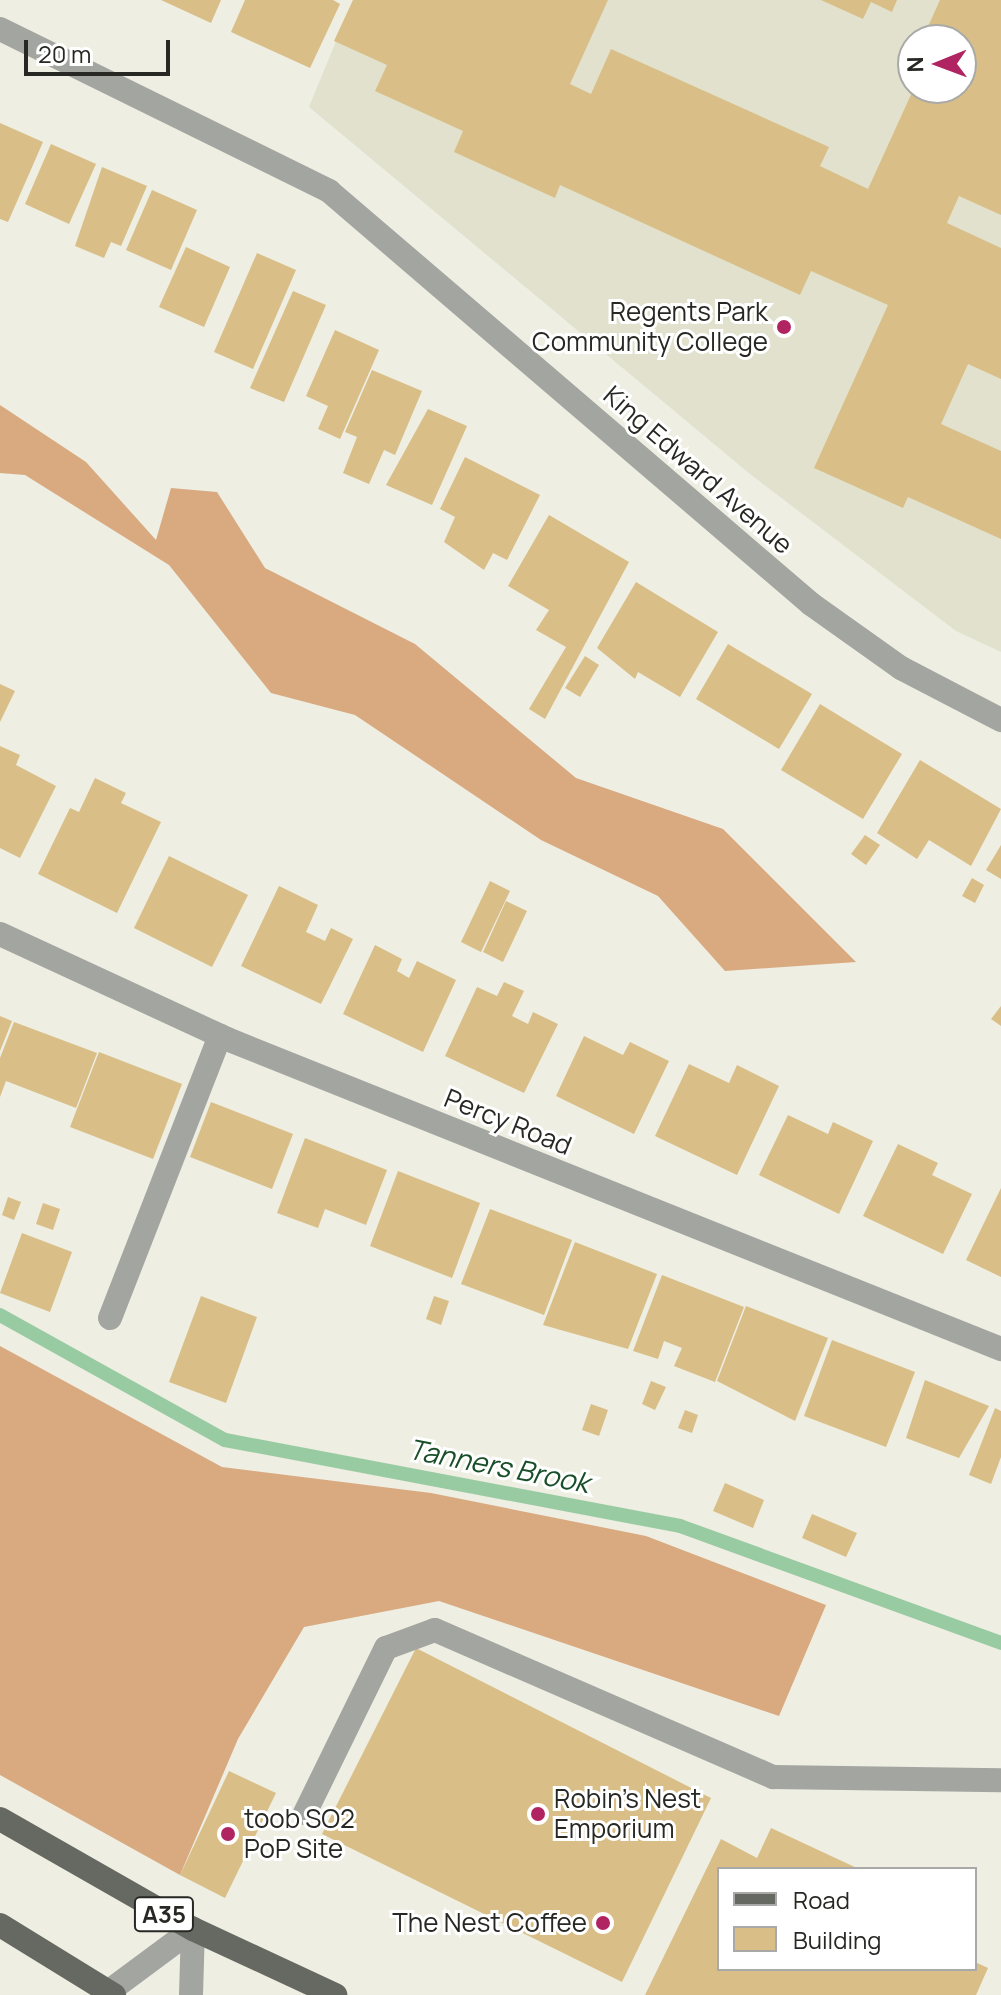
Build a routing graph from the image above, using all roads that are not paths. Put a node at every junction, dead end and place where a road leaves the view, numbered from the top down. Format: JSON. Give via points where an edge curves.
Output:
{"nodes":[{"id":1,"x":0,"y":29,"type":"edge"},
{"id":2,"x":1001,"y":720,"type":"edge"},
{"id":3,"x":0,"y":934,"type":"edge"},
{"id":4,"x":220,"y":1036,"type":"junction"},
{"id":5,"x":110,"y":1318,"type":"dead end"},
{"id":6,"x":1001,"y":1349,"type":"edge"},
{"id":7,"x":1001,"y":1780,"type":"edge"},
{"id":8,"x":305,"y":1813,"type":"dead end"},
{"id":9,"x":0,"y":1819,"type":"edge"},
{"id":10,"x":0,"y":1925,"type":"edge"},
{"id":11,"x":193,"y":1929,"type":"junction"},
{"id":12,"x":108,"y":1994,"type":"edge"},
{"id":13,"x":191,"y":1995,"type":"edge"},
{"id":14,"x":335,"y":1995,"type":"edge"}],
"edges":[{"from":1,"to":2,"type":"street","name":"King Edward Avenue","via":[[329,191],[811,604],[901,668]]},
{"from":3,"to":4,"type":"street","name":"Percy Road"},
{"from":4,"to":5,"type":"street"},
{"from":4,"to":6,"type":"street","name":"Percy Road"},
{"from":7,"to":8,"type":"street","via":[[773,1777],[435,1630],[386,1648]]},
{"from":9,"to":11,"type":"main road","number":"A35"},
{"from":10,"to":12,"type":"main road"},
{"from":11,"to":12,"type":"street"},
{"from":11,"to":13,"type":"street"},
{"from":11,"to":14,"type":"main road","number":"A35"}]}
